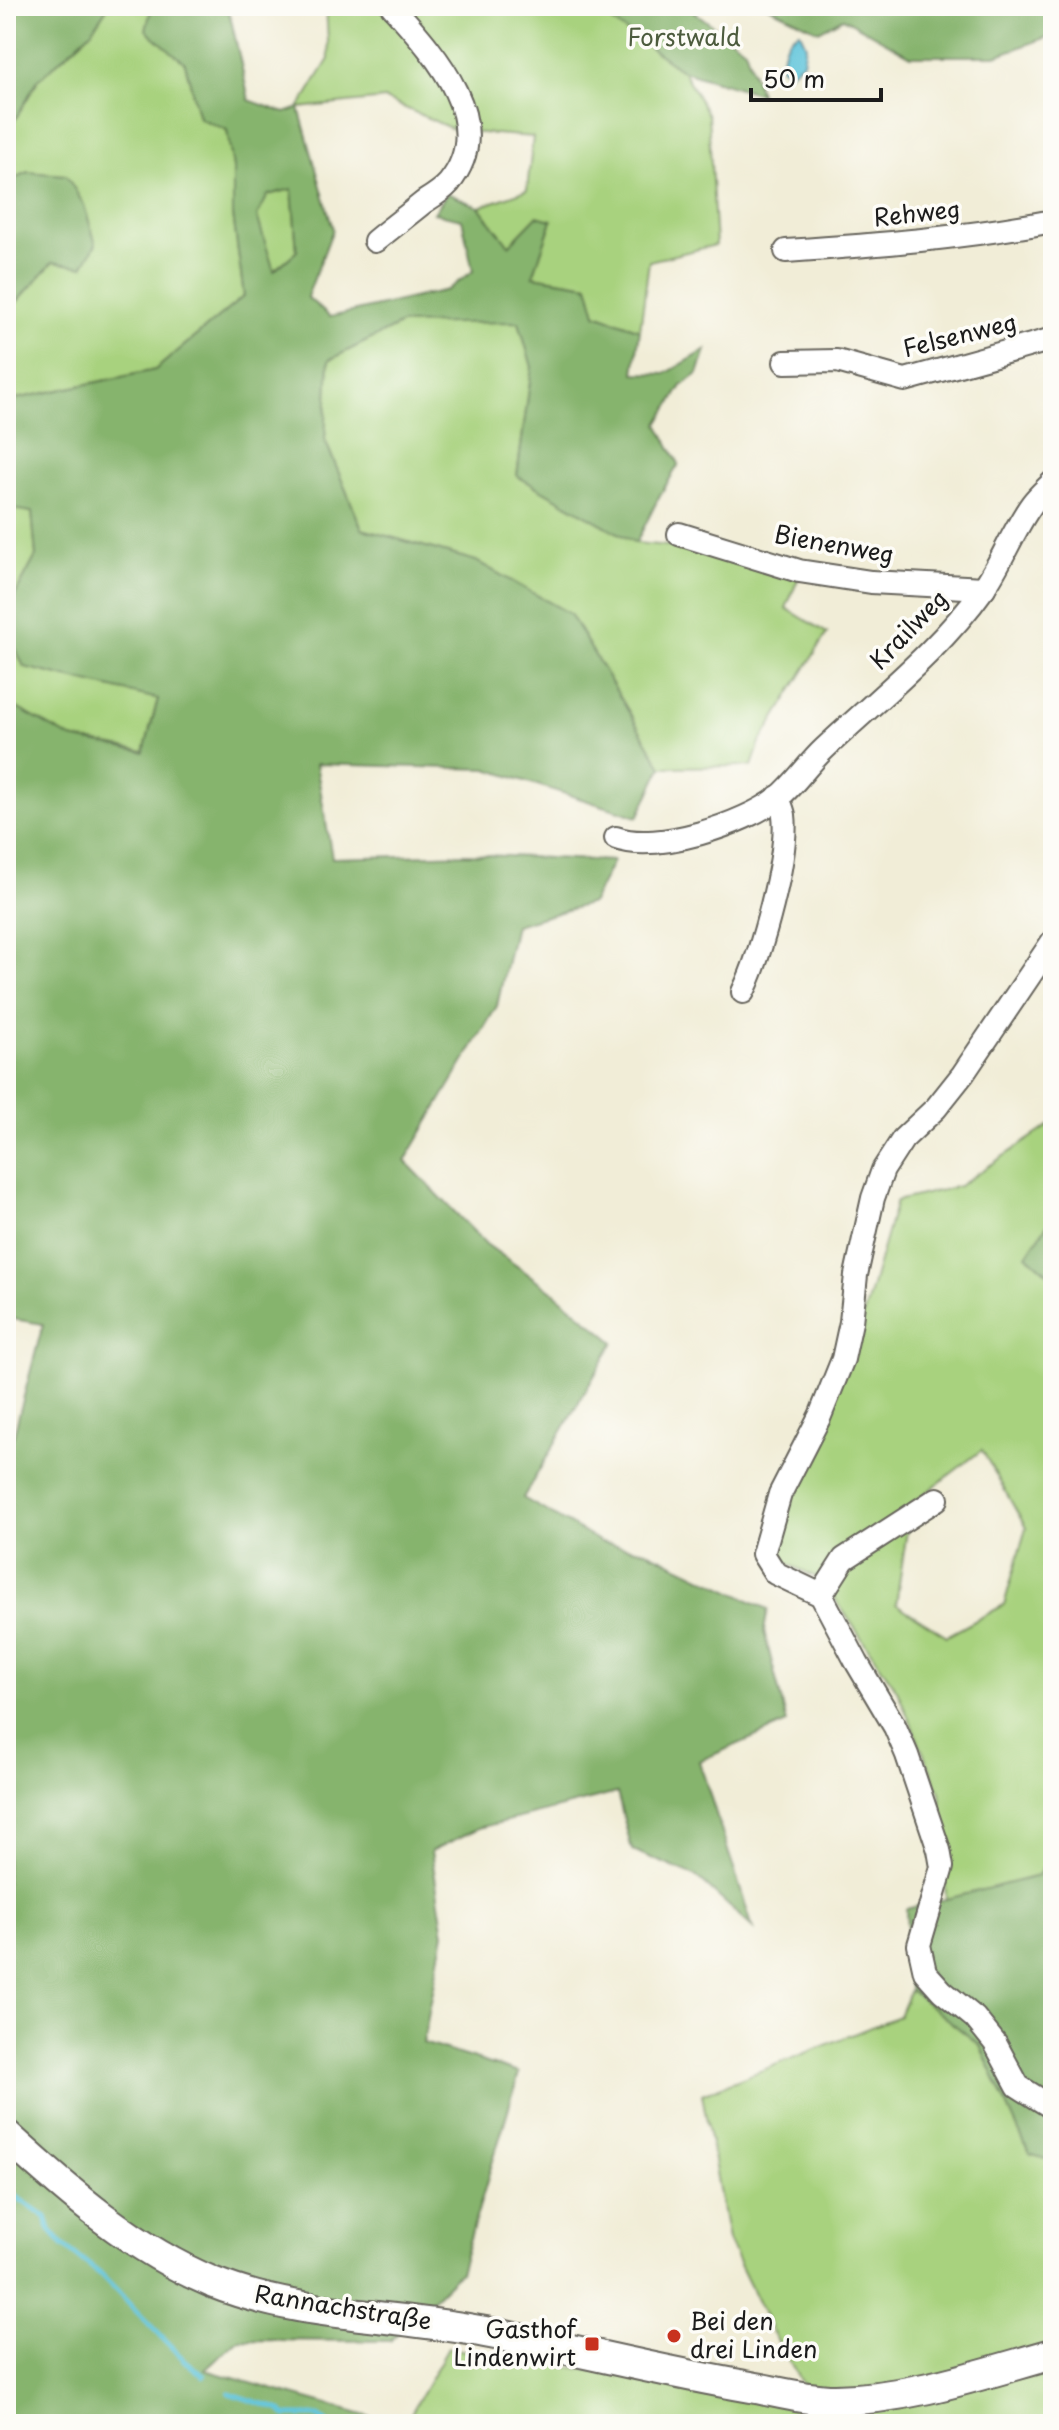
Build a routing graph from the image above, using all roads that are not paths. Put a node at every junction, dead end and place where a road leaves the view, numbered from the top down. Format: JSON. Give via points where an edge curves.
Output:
{"nodes":[{"id":1,"x":392,"y":6,"type":"edge"},
{"id":2,"x":1053,"y":221,"type":"edge"},
{"id":3,"x":375,"y":241,"type":"dead end"},
{"id":4,"x":786,"y":251,"type":"dead end"},
{"id":5,"x":1053,"y":339,"type":"edge"},
{"id":6,"x":785,"y":362,"type":"dead end"},
{"id":7,"x":1053,"y":482,"type":"edge"},
{"id":8,"x":679,"y":534,"type":"dead end"},
{"id":9,"x":984,"y":588,"type":"junction"},
{"id":10,"x":778,"y":797,"type":"junction"},
{"id":11,"x":616,"y":838,"type":"dead end"},
{"id":12,"x":1053,"y":941,"type":"edge"},
{"id":13,"x":743,"y":992,"type":"dead end"},
{"id":14,"x":937,"y":1499,"type":"dead end"},
{"id":15,"x":821,"y":1595,"type":"junction"},
{"id":16,"x":1053,"y":2108,"type":"edge"},
{"id":17,"x":6,"y":2135,"type":"edge"},
{"id":18,"x":1053,"y":2354,"type":"edge"}],
"edges":[{"from":1,"to":3,"type":"street","via":[[431,50],[464,109],[468,135],[448,184]]},
{"from":2,"to":4,"type":"street","name":"Rehweg","via":[[905,243]]},
{"from":5,"to":6,"type":"street","name":"Felsenweg","via":[[905,380],[837,361]]},
{"from":7,"to":9,"type":"street","name":"Krailweg","via":[[1032,504]]},
{"from":8,"to":9,"type":"street","name":"Bienenweg","via":[[799,571],[871,582]]},
{"from":9,"to":10,"type":"street","name":"Krailweg","via":[[947,634]]},
{"from":10,"to":11,"type":"street","name":"Krailweg","via":[[711,830],[645,844]]},
{"from":10,"to":13,"type":"street","via":[[784,816],[777,877],[766,930]]},
{"from":12,"to":15,"type":"street","via":[[963,1074],[903,1139],[873,1198],[843,1359],[780,1494],[763,1554],[775,1573]]},
{"from":14,"to":15,"type":"street","via":[[844,1559]]},
{"from":15,"to":16,"type":"street","via":[[895,1727],[939,1850],[942,1867],[919,1945],[925,1972],[975,2018],[1018,2086]]},
{"from":17,"to":18,"type":"street","name":"Rannachstraße","via":[[75,2198],[141,2244],[210,2281],[262,2299],[442,2323],[706,2380],[830,2400],[906,2394]]}]}
